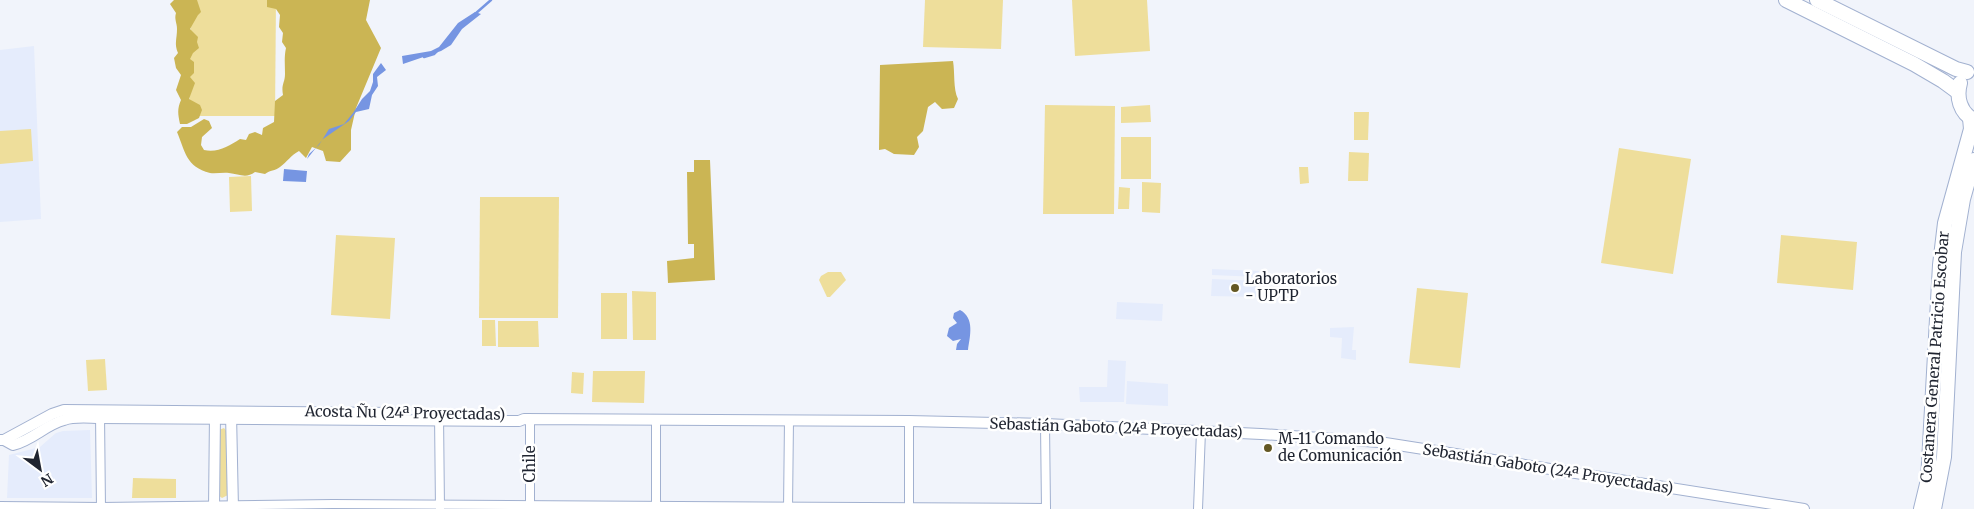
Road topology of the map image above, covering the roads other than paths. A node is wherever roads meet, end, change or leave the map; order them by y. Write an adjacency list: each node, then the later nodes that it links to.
1 (1786, 0): 4 (highway)
2 (1817, 0): 3 (highway)
3 (1970, 70): 4 (highway)
4 (1958, 92): 5 (highway)
5 (1972, 119): 18 (highway, Costanera General Patricio Escobar)
6 (1974, 160): 32 (highway, Costanera General Patricio Escobar)
7 (100, 414): 8 (street, Acosta Ñu (24ª Proyectadas)); 17 (street, Acosta Ñu (24ª Proyectadas)); 25 (street)
8 (215, 415): 9 (street, Acosta Ñu (24ª Proyectadas)); 20 (street)
9 (231, 415): 10 (street, Acosta Ñu (24ª Proyectadas)); 21 (street)
10 (439, 417): 11 (street, Acosta Ñu (24ª Proyectadas)); 22 (street)
11 (527, 419): 12 (street); 23 (street, Chile)
12 (656, 420): 13 (street, Sebastián Gaboto (24ª Proyectadas)); 24 (street)
13 (789, 420): 14 (street, Sebastián Gaboto (24ª Proyectadas)); 26 (street)
14 (909, 421): 15 (street, Sebastián Gaboto (24ª Proyectadas)); 27 (street)
15 (1045, 424): 16 (street, Sebastián Gaboto (24ª Proyectadas)); 28 (street)
16 (1201, 432): 29 (street); 30 (street, Sebastián Gaboto (24ª Proyectadas))
17 (2, 440)
18 (1928, 480): 31 (street); 32 (highway, Costanera General Patricio Escobar)
19 (0, 506): 25 (street)
20 (214, 507): 21 (street); 25 (street)
21 (233, 507): 22 (street)
22 (440, 507): 23 (street)
23 (530, 507): 24 (street)
24 (656, 507): 26 (street)
25 (102, 508)
26 (788, 508): 27 (street)
27 (909, 508): 28 (street)
28 (1046, 508)
29 (1198, 509)
30 (1804, 509)
31 (1916, 509)
32 (1932, 509)

